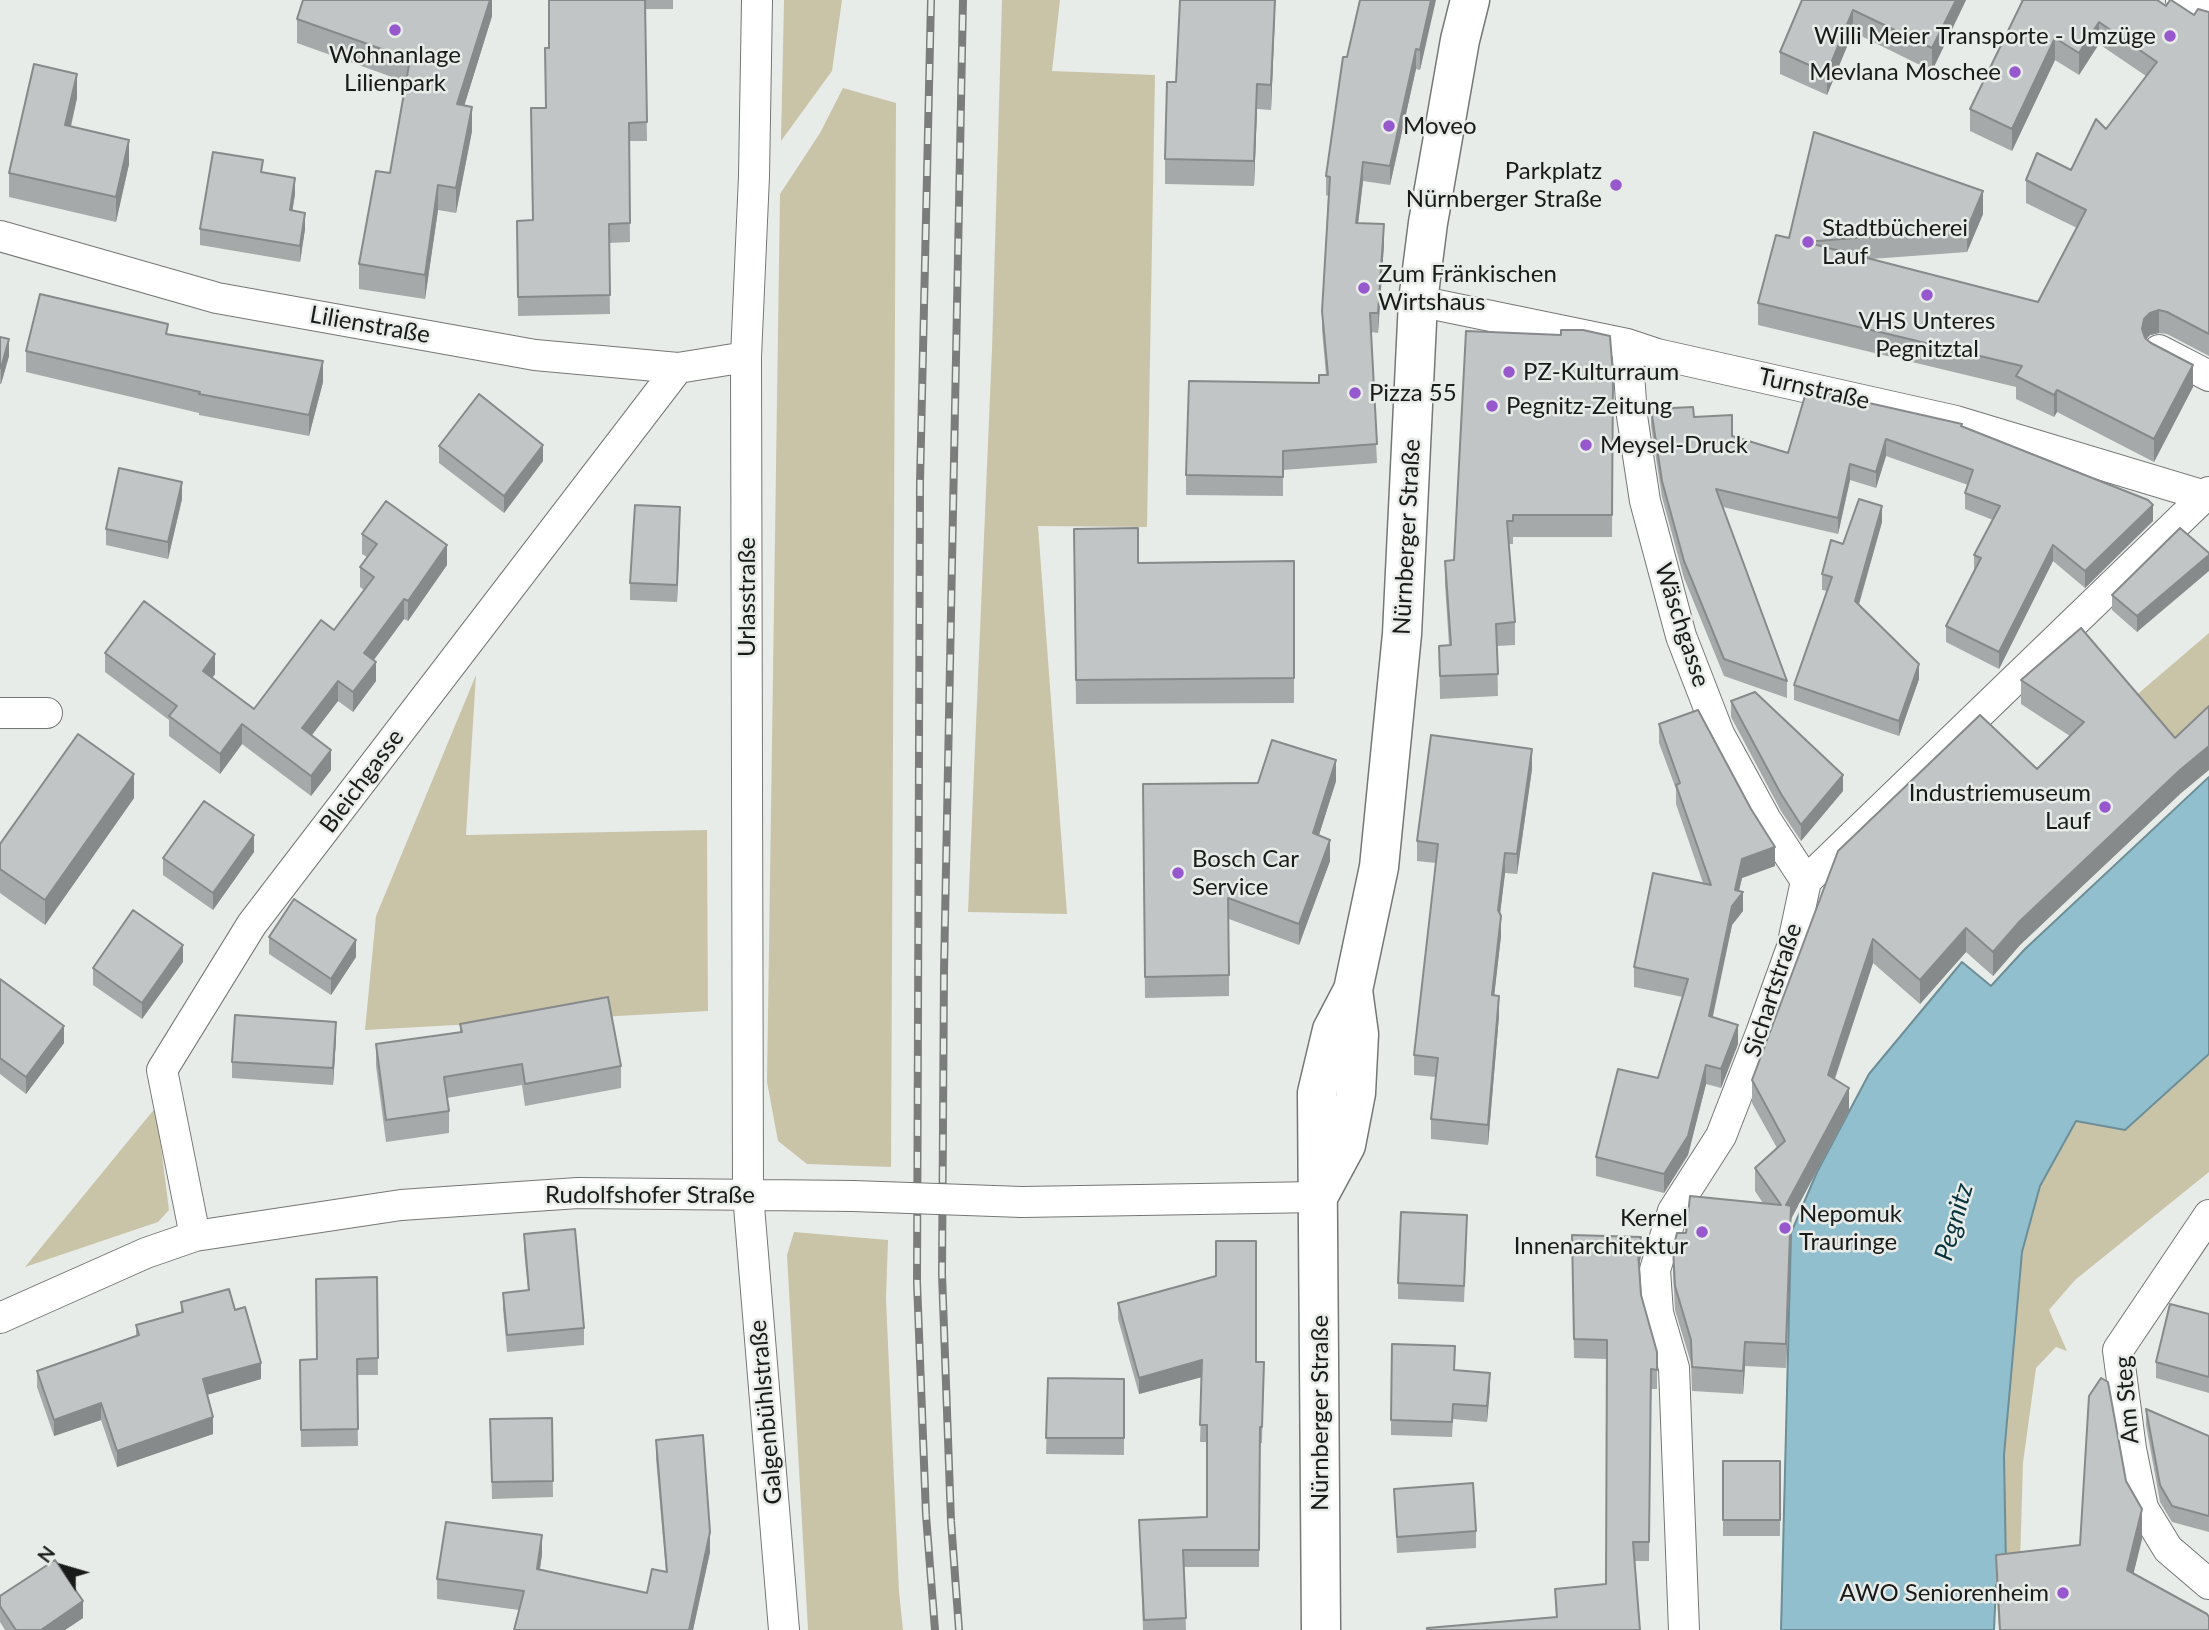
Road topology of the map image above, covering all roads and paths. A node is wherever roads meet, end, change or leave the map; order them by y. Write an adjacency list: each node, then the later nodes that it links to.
1 (757, 0): 9 (street, Urlasstraße)
2 (1470, 0): 6 (street, Nürnberger Straße)
3 (2181, 0): 4 (street)
4 (2209, 17)
5 (0, 236): 10 (street, Lilienstraße)
6 (1418, 301): 7 (street, Turnstraße); 17 (street, Nürnberger Straße)
7 (1627, 344): 12 (street, Turnstraße); 15 (street, Wäschgasse)
8 (2159, 350): 11 (street)
9 (746, 357): 10 (street, Lilienstraße); 16 (street, Urlasstraße)
10 (678, 368): 19 (street, Bleichgasse)
11 (2209, 376)
12 (2207, 494): 15 (street)
13 (0, 713): 14 (street)
14 (47, 713)
15 (1806, 881): 24 (street, Sichartstraße)
16 (748, 1194): 17 (street, Rudolfshofer Straße, bridge); 19 (street, Rudolfshofer Straße); 23 (street, Galgenbühlstraße)
17 (1318, 1197): 22 (street, Nürnberger Straße)
18 (2209, 1215): 21 (street, Am Steg)
19 (195, 1236): 20 (street, Rudolfshofer Straße)
20 (0, 1318)
21 (2209, 1584)
22 (1325, 1626)
23 (784, 1630)
24 (1684, 1630)

